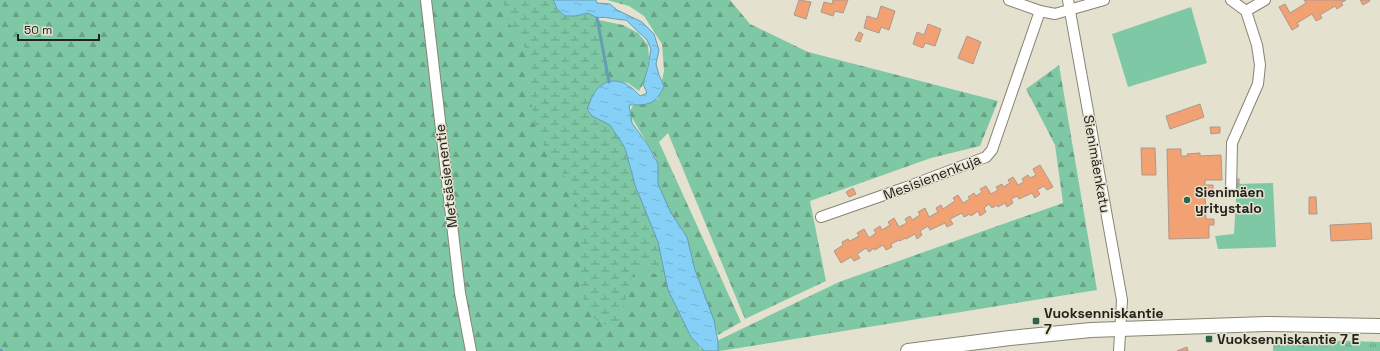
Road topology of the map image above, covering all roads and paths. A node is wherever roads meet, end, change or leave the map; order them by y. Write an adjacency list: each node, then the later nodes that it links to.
1 (426, 0): 13 (street, Metsäsienentie)
2 (1009, 0): 7 (street)
3 (1104, 0): 6 (street)
4 (1231, 0): 8 (street)
5 (1265, 0): 8 (street)
6 (1068, 5): 7 (street); 12 (street, Sienimäenkatu)
7 (1040, 11): 10 (street, Mesisienenkuja)
8 (1246, 11): 9 (street)
9 (1231, 192)
10 (821, 217)
11 (1380, 326): 12 (street)
12 (1120, 329): 14 (street); 15 (street, Sienimäenkatu)
13 (471, 351)
14 (908, 351)
15 (1119, 351)

